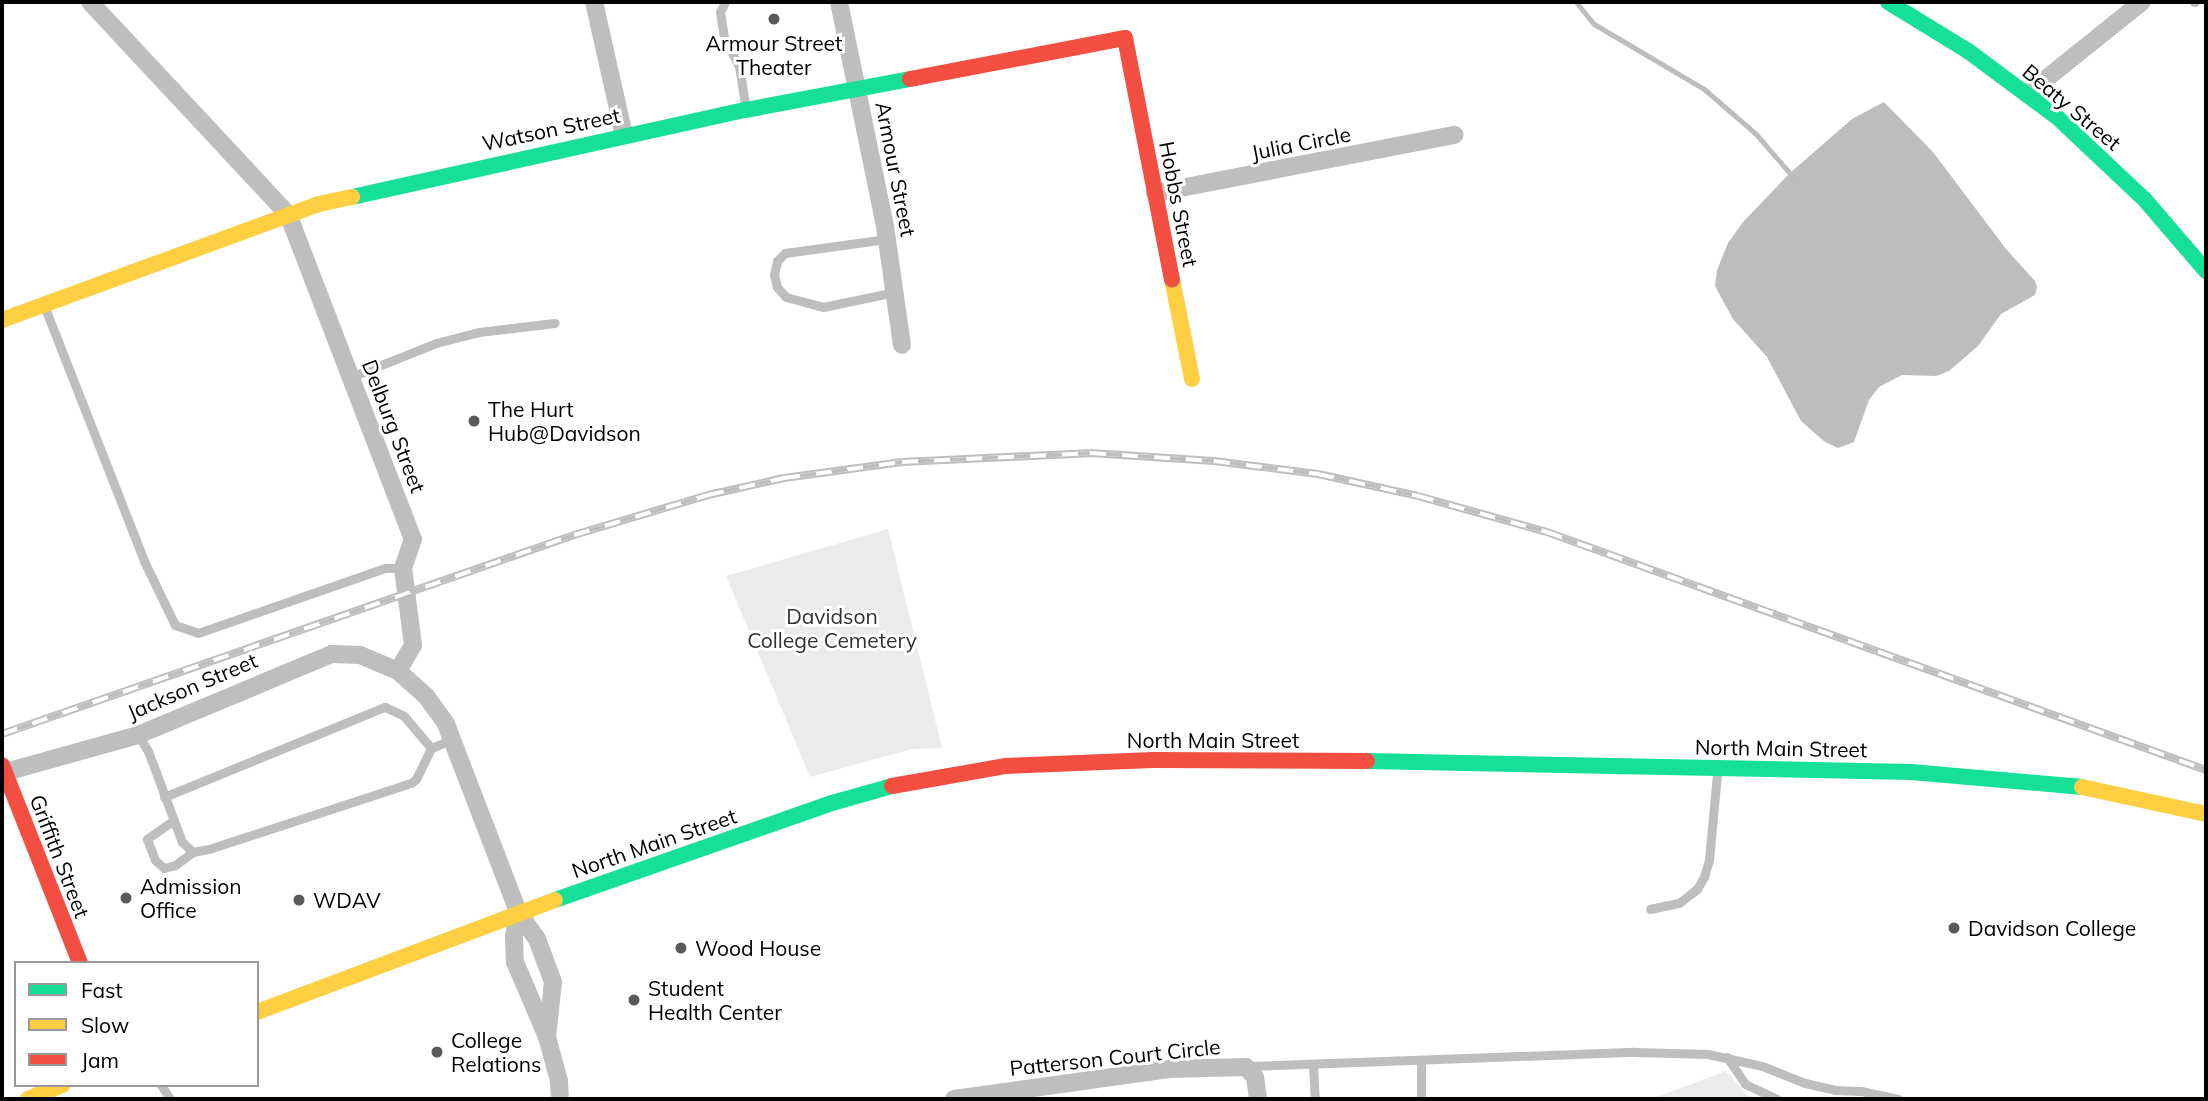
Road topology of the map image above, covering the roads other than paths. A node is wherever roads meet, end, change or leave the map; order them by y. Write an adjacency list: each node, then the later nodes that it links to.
1 (594, 2): 11 (street)
2 (725, 2): 10 (lane)
3 (839, 2): 8 (street, Armour Street)
4 (1888, 2): 9 (main road, Beaty Street)
5 (2142, 2): 9 (street)
6 (101, 5): 14 (street, Delburg Street)
7 (1125, 38): 8 (main road, Watson Street); 13 (main road, Hobbs Street)
8 (857, 88): 10 (main road, Watson Street); 15 (street, Armour Street)
9 (2027, 93): 16 (main road, Beaty Street)
10 (746, 110): 11 (main road, Watson Street)
11 (624, 135): 14 (main road, Watson Street)
12 (1454, 135): 13 (street, Julia Circle)
13 (1155, 193): 23 (main road, Hobbs Street)
14 (288, 214): 18 (main road, Watson Street); 22 (street, Delburg Street)
15 (887, 239): 17 (street, Armour Street); 17 (lane)
16 (2206, 271)
17 (895, 292): 21 (street, Armour Street)
18 (43, 305): 19 (main road, Watson Street); 24 (lane)
19 (2, 320)
20 (555, 323): 22 (lane)
21 (902, 345)
22 (351, 377): 24 (street, Delburg Street)
23 (1192, 379)
24 (403, 568): 25 (street, Delburg Street)
25 (398, 671): 26 (street, Jackson Street); 27 (street)
26 (138, 735): 30 (street, Jackson Street); 31 (lane)
27 (453, 739): 28 (lane); 36 (street)
28 (431, 748): 31 (lane); 34 (lane)
29 (1717, 767): 32 (main road, North Main Street); 35 (lane); 36 (main road, North Main Street)
30 (3, 770): 37 (main road, Griffith Street)
31 (164, 797): 33 (lane)
32 (2206, 814)
33 (174, 820): 34 (lane); 34 (lane)
34 (193, 852)
35 (1650, 909)
36 (518, 912): 38 (main road, North Main Street); 39 (street); 39 (street)
37 (79, 961)
38 (259, 1011)
39 (547, 1037): 48 (street)
40 (1727, 1057): 41 (lane); 45 (lane); 53 (lane)
41 (1421, 1060): 42 (lane); 52 (lane)
42 (1313, 1065): 43 (lane); 51 (lane)
43 (1246, 1066): 49 (street, Patterson Court Circle); 50 (street, Patterson Court Circle)
44 (57, 1087): 47 (main road)
45 (1863, 1091): 46 (lane); 54 (lane)
46 (1882, 1097): 55 (lane)
47 (28, 1099)
48 (559, 1099)
49 (954, 1099)
50 (1258, 1099)
51 (1315, 1099)
52 (1421, 1099)
53 (1777, 1099)
54 (1851, 1099)
55 (1898, 1099)

